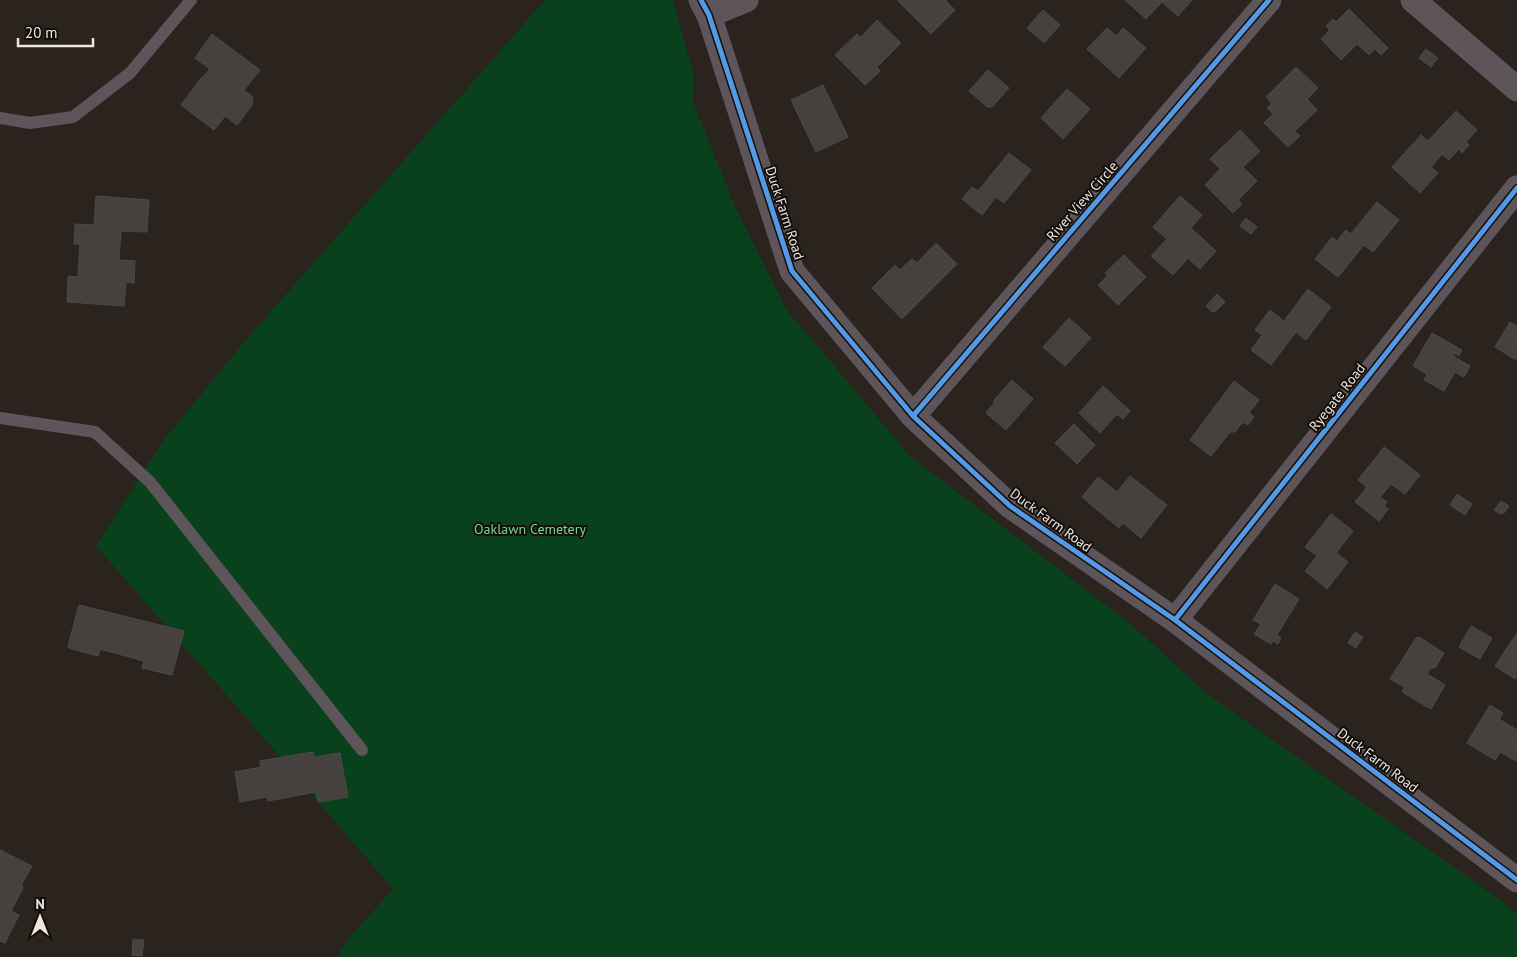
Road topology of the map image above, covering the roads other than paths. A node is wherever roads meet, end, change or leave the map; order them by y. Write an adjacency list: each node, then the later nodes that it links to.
1 (191, 0): 7 (lane)
2 (746, 0): 5 (street)
3 (1269, 0): 9 (street, River View Circle)
4 (1413, 0): 6 (street)
5 (705, 7): 9 (street, Duck Farm Road)
6 (1517, 89)
7 (0, 118)
8 (1517, 188): 11 (street, Ryegate Road)
9 (913, 416): 11 (street, Duck Farm Road)
10 (0, 418): 12 (lane)
11 (1174, 620): 13 (street, Duck Farm Road)
12 (362, 750)
13 (1517, 880)

